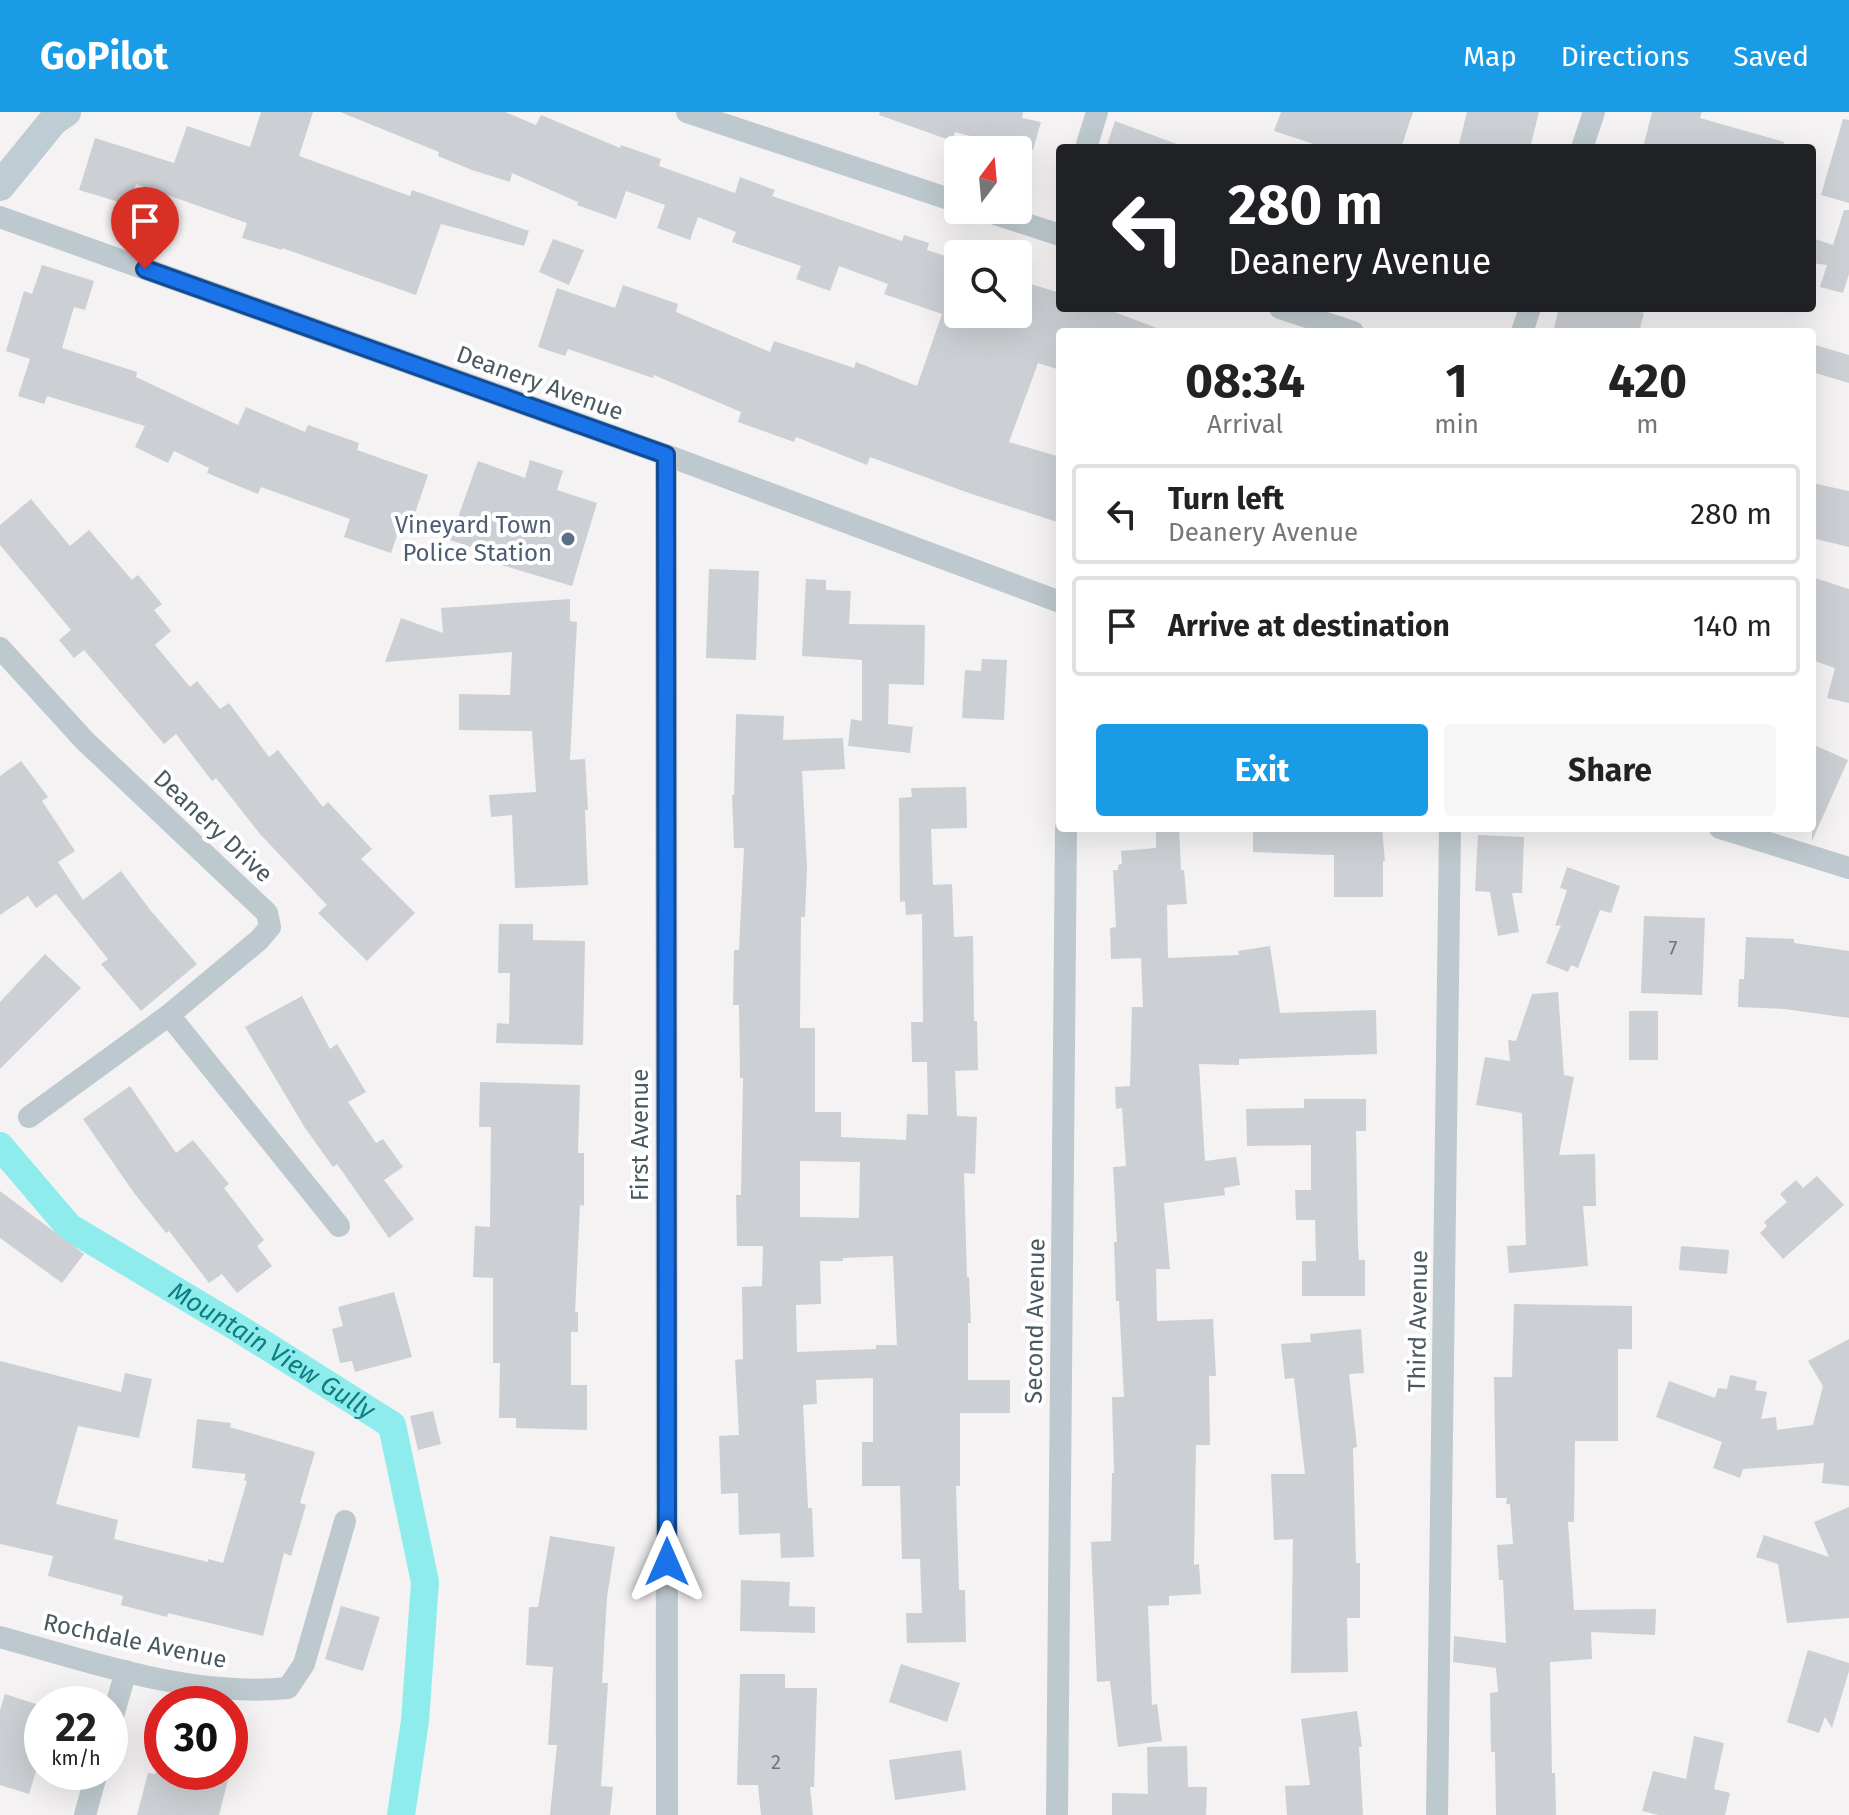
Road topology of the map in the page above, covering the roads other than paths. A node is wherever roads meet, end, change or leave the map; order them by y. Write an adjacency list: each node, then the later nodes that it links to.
1 (66, 112): 7 (street)
2 (1097, 112): 5 (street)
3 (1594, 112): 6 (street)
4 (698, 114): 8 (street)
5 (1087, 144)
6 (1583, 144)
7 (0, 186)
8 (944, 197)
9 (0, 217): 14 (street, Deanery Avenue)
10 (1031, 224): 11 (street)
11 (1056, 231)
12 (1292, 312): 13 (street)
13 (1341, 328)
14 (666, 455): 15 (street, Deanery Avenue); 30 (street, First Avenue)
15 (1056, 601)
16 (0, 648): 21 (street, Deanery Drive)
17 (1066, 832): 31 (street, Second Avenue)
18 (1450, 832): 32 (street, Third Avenue)
19 (1733, 832): 20 (street)
20 (1849, 868)
21 (169, 1015): 22 (street); 23 (street)
22 (29, 1117)
23 (339, 1226)
24 (345, 1521): 26 (street, Rochdale Avenue)
25 (0, 1637): 26 (street, Rochdale Avenue)
26 (126, 1671): 27 (street)
27 (122, 1686)
28 (92, 1790): 29 (street)
29 (85, 1815)
30 (667, 1815)
31 (1057, 1815)
32 (1437, 1815)

